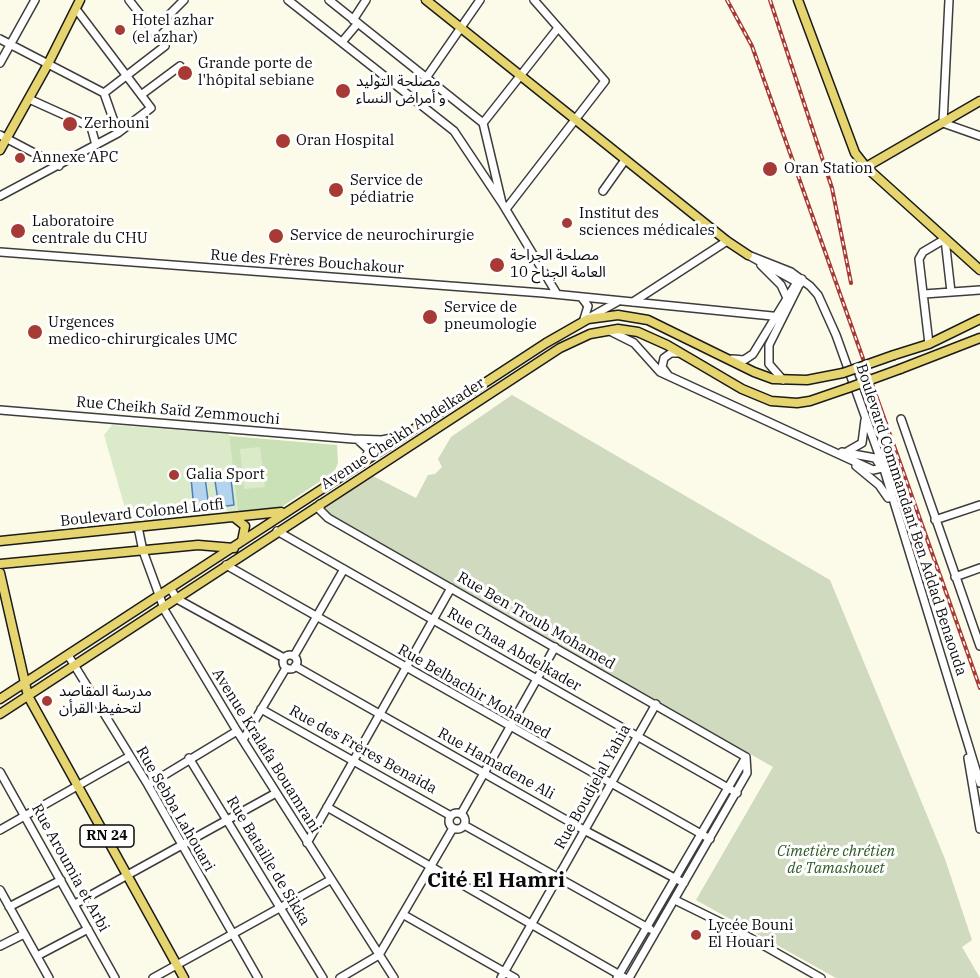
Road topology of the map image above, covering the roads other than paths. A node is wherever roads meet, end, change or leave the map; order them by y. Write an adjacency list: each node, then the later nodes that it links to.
1 (34, 0): 20 (street)
2 (80, 0): 13 (main road)
3 (129, 0): 17 (street)
4 (288, 0): 19 (street)
5 (328, 0): 14 (street)
6 (366, 0): 14 (street)
7 (427, 0): 15 (main road, Boulevard Commandant Ben Addad Benaouda)
8 (480, 0): 15 (street)
9 (534, 0): 16 (street)
10 (798, 0): 41 (main road)
11 (949, 0): 33 (street)
12 (181, 1): 17 (street)
13 (76, 9): 22 (main road); 25 (street)
14 (356, 22): 19 (street); 26 (street)
15 (461, 28): 24 (main road, Boulevard Commandant Ben Addad Benaouda); 26 (street)
16 (558, 28): 24 (street); 31 (street)
17 (153, 31): 25 (street)
18 (0, 39): 20 (street)
19 (342, 42): 44 (street)
20 (10, 45): 21 (street); 22 (street)
21 (0, 63)
22 (48, 64): 27 (street); 29 (main road)
23 (180, 66): 28 (street)
24 (520, 76): 31 (main road, Boulevard Commandant Ben Addad Benaouda); 32 (street)
25 (128, 77): 27 (street); 28 (street)
26 (426, 78): 32 (street)
27 (104, 93): 34 (street)
28 (141, 95): 34 (street)
29 (29, 99): 36 (main road); 37 (street)
30 (980, 101): 33 (main road)
31 (576, 119): 39 (main road, Boulevard Commandant Ben Addad Benaouda); 44 (street)
32 (483, 123): 44 (street)
33 (942, 123): 35 (street); 41 (main road)
34 (118, 133): 37 (street)
35 (980, 136)
36 (3, 137): 38 (main road); 40 (street)
37 (96, 145): 40 (street)
38 (0, 150)
39 (626, 160): 42 (street); 46 (main road, Boulevard Commandant Ben Addad Benaouda)
40 (59, 166): 43 (street)
41 (866, 167): 45 (main road)
42 (603, 191)
43 (0, 196)
44 (504, 206): 51 (street)
45 (945, 239): 50 (main road); 54 (street); 57 (street)
46 (727, 241): 48 (main road, Boulevard Commandant Ben Addad Benaouda); 61 (street)
47 (0, 252): 55 (street, Rue des Frères Bouchakour)
48 (748, 255): 49 (street, Boulevard Commandant Ben Addad Benaouda); 52 (street, Boulevard Commandant Ben Addad Benaouda)
49 (761, 264): 52 (street, Boulevard Commandant Ben Addad Benaouda); 59 (street)
50 (980, 270)
51 (546, 277): 55 (street); 56 (street)
52 (800, 282): 59 (street); 64 (street); 75 (street, Boulevard Commandant Ben Addad Benaouda)
53 (980, 290): 54 (street)
54 (951, 292): 57 (street)
55 (543, 293): 56 (street, Rue des Frères Bouchakour)
56 (557, 294): 58 (street, Rue des Frères Bouchakour)
57 (924, 294): 69 (street)
58 (582, 298): 60 (street); 66 (street)
59 (787, 298): 62 (street)
60 (619, 301): 61 (street); 66 (street)
61 (633, 302): 63 (street)
62 (781, 308): 63 (street); 64 (street)
63 (763, 314): 64 (street)
64 (780, 317): 71 (street); 73 (street)
65 (980, 319): 69 (main road, Avenue Cheikh Abdelkader)
66 (581, 322): 71 (main road, Avenue Cheikh Abdelkader); 79 (main road, Avenue Cheikh Abdelkader)
67 (607, 330): 70 (main road, Avenue Cheikh Abdelkader); 72 (street); 82 (main road, Avenue Cheikh Abdelkader)
68 (980, 338): 70 (main road, Avenue Cheikh Abdelkader, bridge)
69 (929, 344): 73 (main road, Avenue Cheikh Abdelkader, bridge)
70 (682, 353): 72 (street)
71 (721, 357): 73 (main road, Avenue Cheikh Abdelkader)
72 (670, 377): 83 (street)
73 (783, 380)
74 (0, 410): 76 (street, Rue Cheikh Saïd Zemmouchi)
75 (865, 412): 84 (street); 86 (street, Boulevard Commandant Ben Addad Benaouda)
76 (19, 413): 77 (street); 80 (street, Rue Cheikh Saïd Zemmouchi)
77 (0, 416)
78 (901, 419): 92 (street)
79 (405, 434): 80 (street, Rue Cheikh Saïd Zemmouchi); 81 (main road, Avenue Cheikh Abdelkader)
80 (353, 439): 85 (street)
81 (396, 440): 82 (main road); 85 (main road, Avenue Cheikh Abdelkader)
82 (404, 449): 87 (main road, Avenue Cheikh Abdelkader)
83 (830, 451): 84 (street); 86 (street); 89 (street)
84 (842, 452): 86 (street)
85 (364, 461): 90 (main road, Avenue Cheikh Abdelkader)
86 (883, 466): 89 (street, Boulevard Commandant Ben Addad Benaouda)
87 (320, 504): 94 (main road, Avenue Cheikh Abdelkader); 107 (street, Rue Ben Troub Mohamed)
88 (980, 505): 92 (street)
89 (893, 506): 134 (street, Boulevard Commandant Ben Addad Benaouda)
90 (287, 510): 91 (main road, Boulevard Colonel Lotfi); 96 (main road, Avenue Cheikh Abdelkader)
91 (232, 517): 93 (main road, Boulevard Colonel Lotfi); 96 (main road)
92 (935, 520): 105 (street)
93 (138, 527): 95 (main road, Boulevard Colonel Lotfi); 99 (street, Avenue Kralafa Bouamrani)
94 (277, 531): 98 (main road, Avenue Cheikh Abdelkader); 103 (street, Rue Chaa Abdelkader)
95 (0, 541)
96 (241, 541): 97 (main road, Avenue Cheikh Abdelkader)
97 (232, 547): 98 (main road); 99 (main road); 106 (main road, Avenue Cheikh Abdelkader)
98 (252, 548): 101 (main road, Avenue Cheikh Abdelkader)
99 (143, 551): 100 (main road); 108 (street, Avenue Kralafa Bouamrani)
100 (0, 564)
101 (226, 566): 109 (main road, Avenue Cheikh Abdelkader); 112 (street, Rue Belbachir Mohamed)
102 (980, 568): 105 (street)
103 (344, 569): 112 (street); 114 (street, Rue Chaa Abdelkader)
104 (0, 573): 125 (main road, RN 24)
105 (955, 577): 113 (street)
106 (170, 588): 108 (main road, Avenue Cheikh Abdelkader); 109 (street)
107 (451, 588): 114 (street); 116 (street, Rue Ben Troub Mohamed)
108 (159, 595): 110 (street, Avenue Kralafa Bouamrani); 117 (main road, Avenue Cheikh Abdelkader)
109 (177, 599): 110 (main road, Avenue Cheikh Abdelkader); 119 (street)
110 (164, 607): 120 (main road, Avenue Cheikh Abdelkader); 133 (street, Avenue Kralafa Bouamrani)
111 (980, 615): 113 (street)
112 (317, 617): 118 (street); 123 (street, Rue Belbachir Mohamed)
113 (970, 618): 115 (street)
114 (433, 620): 123 (street); 124 (street, Rue Chaa Abdelkader)
115 (980, 646)
116 (555, 647): 124 (street); 128 (street, Rue Ben Troub Mohamed)
117 (68, 655): 120 (street, Rue Sebba Lahouari); 125 (main road, Avenue Cheikh Abdelkader)
118 (294, 656): 119 (street); 121 (street)
119 (284, 658): 122 (street)
120 (75, 666): 126 (main road, Avenue Cheikh Abdelkader); 137 (street, Rue Sebba Lahouari)
121 (296, 666): 122 (street); 131 (street, Rue Hamadene Ali)
122 (286, 668): 129 (street)
123 (406, 669): 131 (street); 132 (street, Rue Belbachir Mohamed)
124 (537, 680): 132 (street); 135 (street, Rue Chaa Abdelkader)
125 (24, 683): 126 (main road, RN 24); 127 (main road, Avenue Cheikh Abdelkader)
126 (28, 696): 130 (main road, Avenue Cheikh Abdelkader); 146 (main road, RN 24)
127 (0, 699)
128 (656, 704): 135 (street, Rue Boudjelal Yahia); 138 (street, Rue Ben Troub Mohamed)
129 (261, 709): 136 (street); 140 (street, Rue des Frères Benaida)
130 (0, 714)
131 (380, 715): 140 (street); 142 (street, Rue Hamadene Ali)
132 (509, 727): 142 (street); 144 (street, Rue Belbachir Mohamed)
133 (237, 731): 136 (street, Avenue Kralafa Bouamrani); 139 (street)
134 (964, 735): 143 (street, Boulevard Commandant Ben Addad Benaouda); 157 (street)
135 (638, 736): 144 (street, Rue Boudjelal Yahia); 147 (street, Rue Chaa Abdelkader)
136 (243, 740): 148 (street, Avenue Kralafa Bouamrani)
137 (130, 756): 145 (street, Rue Sebba Lahouari); 146 (street)
138 (746, 757): 147 (street); 149 (street)
139 (189, 759): 145 (street); 154 (street, Rue Bataille de Sikka)
140 (353, 761): 150 (street); 153 (street, Rue des Frères Benaida)
141 (0, 772): 152 (street, Rue Aroumia et Arbi)
142 (484, 773): 151 (street); 159 (street, Rue Hamadene Ali)
143 (980, 783)
144 (611, 784): 159 (street, Rue Boudjelal Yahia); 160 (street, Rue Belbachir Mohamed)
145 (147, 785): 163 (street, Rue Sebba Lahouari)
146 (78, 786): 152 (street); 165 (main road, RN 24)
147 (728, 788): 149 (street, Rue Chaa Abdelkader); 160 (street)
148 (276, 793): 154 (street); 162 (street, Avenue Kralafa Bouamrani)
149 (737, 793): 161 (street)
150 (327, 807): 162 (street); 164 (street)
151 (461, 814): 153 (street); 155 (street)
152 (25, 816): 158 (street); 168 (street, Rue Aroumia et Arbi)
153 (451, 816): 156 (street)
154 (227, 819): 163 (street); 175 (street, Rue Bataille de Sikka)
155 (464, 825): 156 (street); 166 (street)
156 (453, 828): 164 (street)
157 (980, 829)
158 (0, 830)
159 (584, 830): 166 (street, Rue Boudjelal Yahia); 167 (street, Rue Hamadene Ali)
160 (702, 834): 161 (street, Rue Belbachir Mohamed); 167 (street)
161 (710, 839): 170 (street)
162 (307, 843): 169 (street, Avenue Kralafa Bouamrani)
163 (180, 845): 165 (street); 182 (street, Rue Sebba Lahouari)
164 (432, 867): 176 (street); 177 (street)
165 (128, 874): 173 (street); 186 (main road, RN 24)
166 (557, 878): 177 (street, Rue Boudjelal Yahia); 178 (street)
167 (675, 879): 170 (street, Rue Hamadene Ali); 178 (street)
168 (61, 880): 173 (street, Rue Aroumia et Arbi); 174 (street)
169 (330, 880): 175 (street); 184 (street, Avenue Kralafa Bouamrani)
170 (684, 884): 172 (street)
171 (0, 890): 174 (street)
172 (675, 900): 180 (street); 198 (street)
173 (75, 904): 179 (street, Rue Aroumia et Arbi)
174 (9, 907): 181 (street)
175 (281, 908): 182 (street); 194 (street, Rue Bataille de Sikka)
176 (404, 915): 184 (street); 187 (street)
177 (531, 925): 187 (street, Rue Boudjelal Yahia); 188 (street)
178 (647, 927): 180 (street); 188 (street)
179 (88, 929): 185 (street); 190 (street, Rue Aroumia et Arbi)
180 (656, 932): 188 (street)
181 (24, 934): 183 (street); 185 (street)
182 (232, 935): 186 (street); 193 (street, Rue Sebba Lahouari)
183 (0, 946)
184 (379, 955): 195 (street); 196 (street, Avenue Kralafa Bouamrani)
185 (37, 956): 189 (street)
186 (177, 964): 191 (street); 192 (main road, RN 24)
187 (503, 975): 197 (street)
188 (623, 977)
189 (49, 978)
190 (115, 978)
191 (153, 978)
192 (184, 978)
193 (258, 978)
194 (323, 978)
195 (340, 978)
196 (394, 978)
197 (515, 978)
198 (821, 978)

